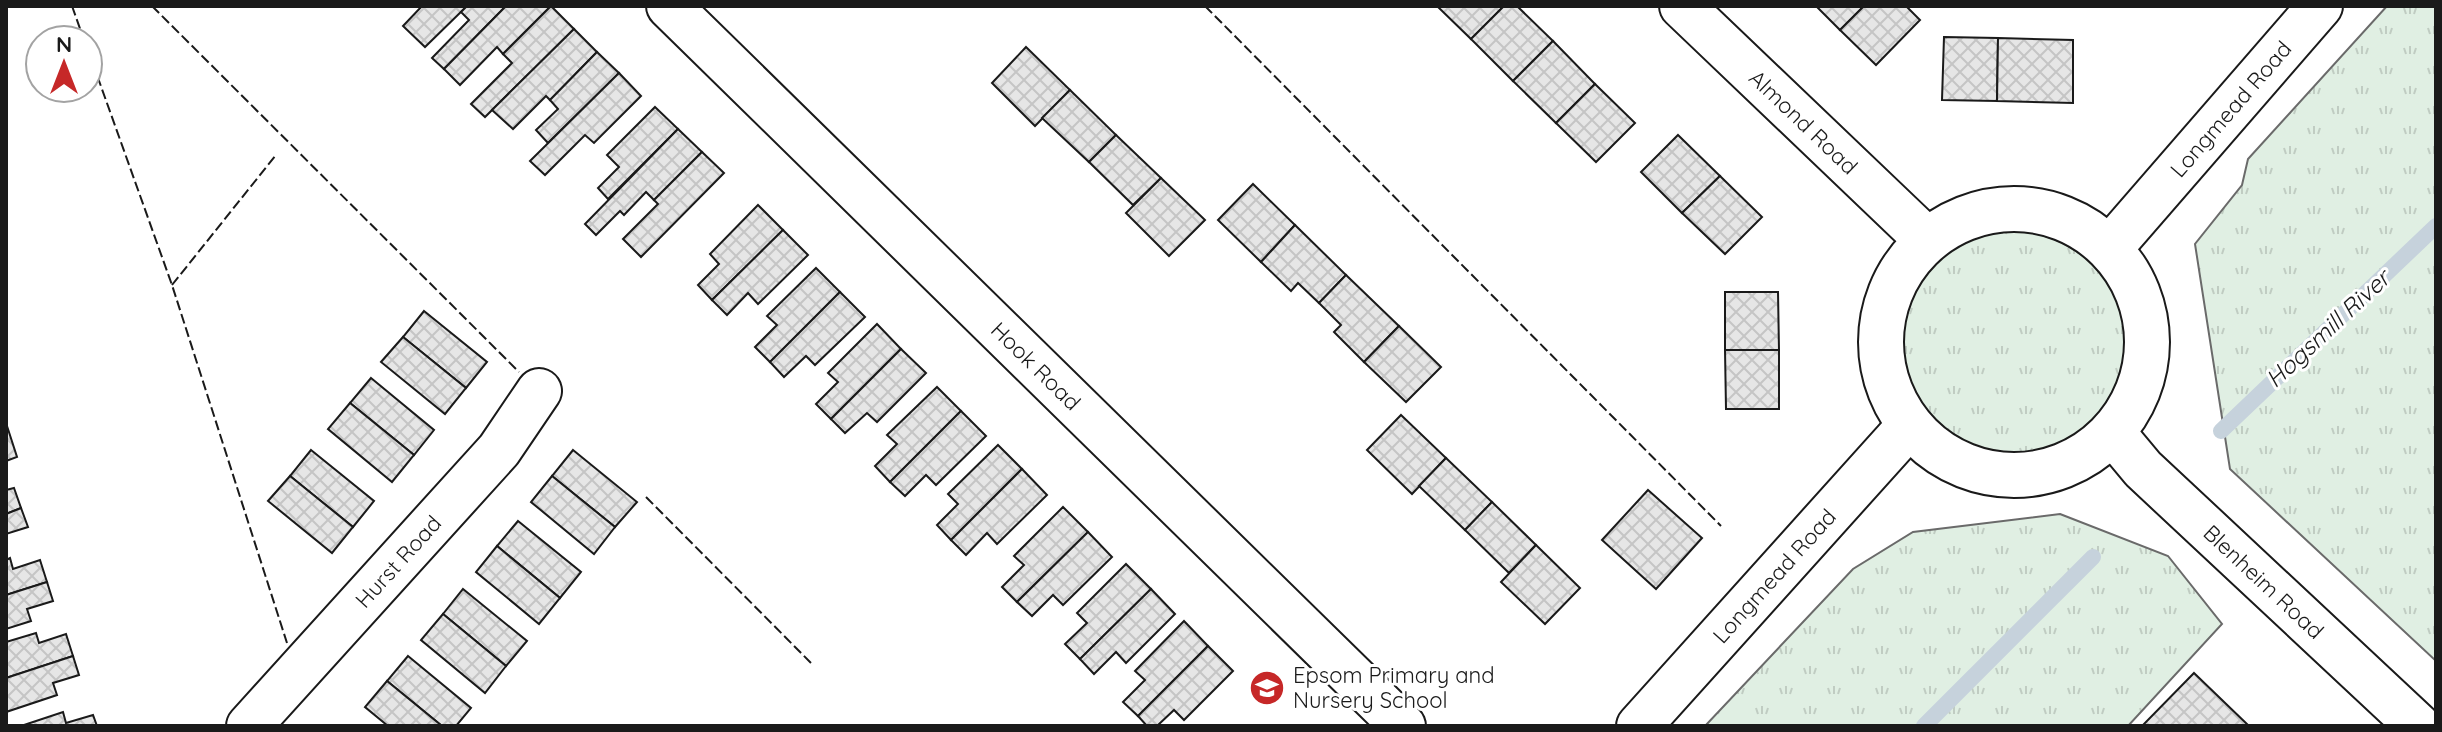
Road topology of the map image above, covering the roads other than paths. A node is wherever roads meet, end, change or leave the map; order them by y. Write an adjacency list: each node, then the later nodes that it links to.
1 (669, 6): 10 (street, Hook Road)
2 (1682, 6): 4 (street, Almond Road)
3 (2320, 6): 5 (street, Longmead Road)
4 (1926, 239): 5 (street); 7 (street)
5 (2110, 248): 8 (street)
6 (539, 391): 9 (street, Hurst Road)
7 (1909, 426): 8 (street); 11 (street, Longmead Road)
8 (2113, 433): 12 (street, Blenheim Road)
9 (249, 726)
10 (1403, 726)
11 (1639, 726)
12 (2418, 726)

